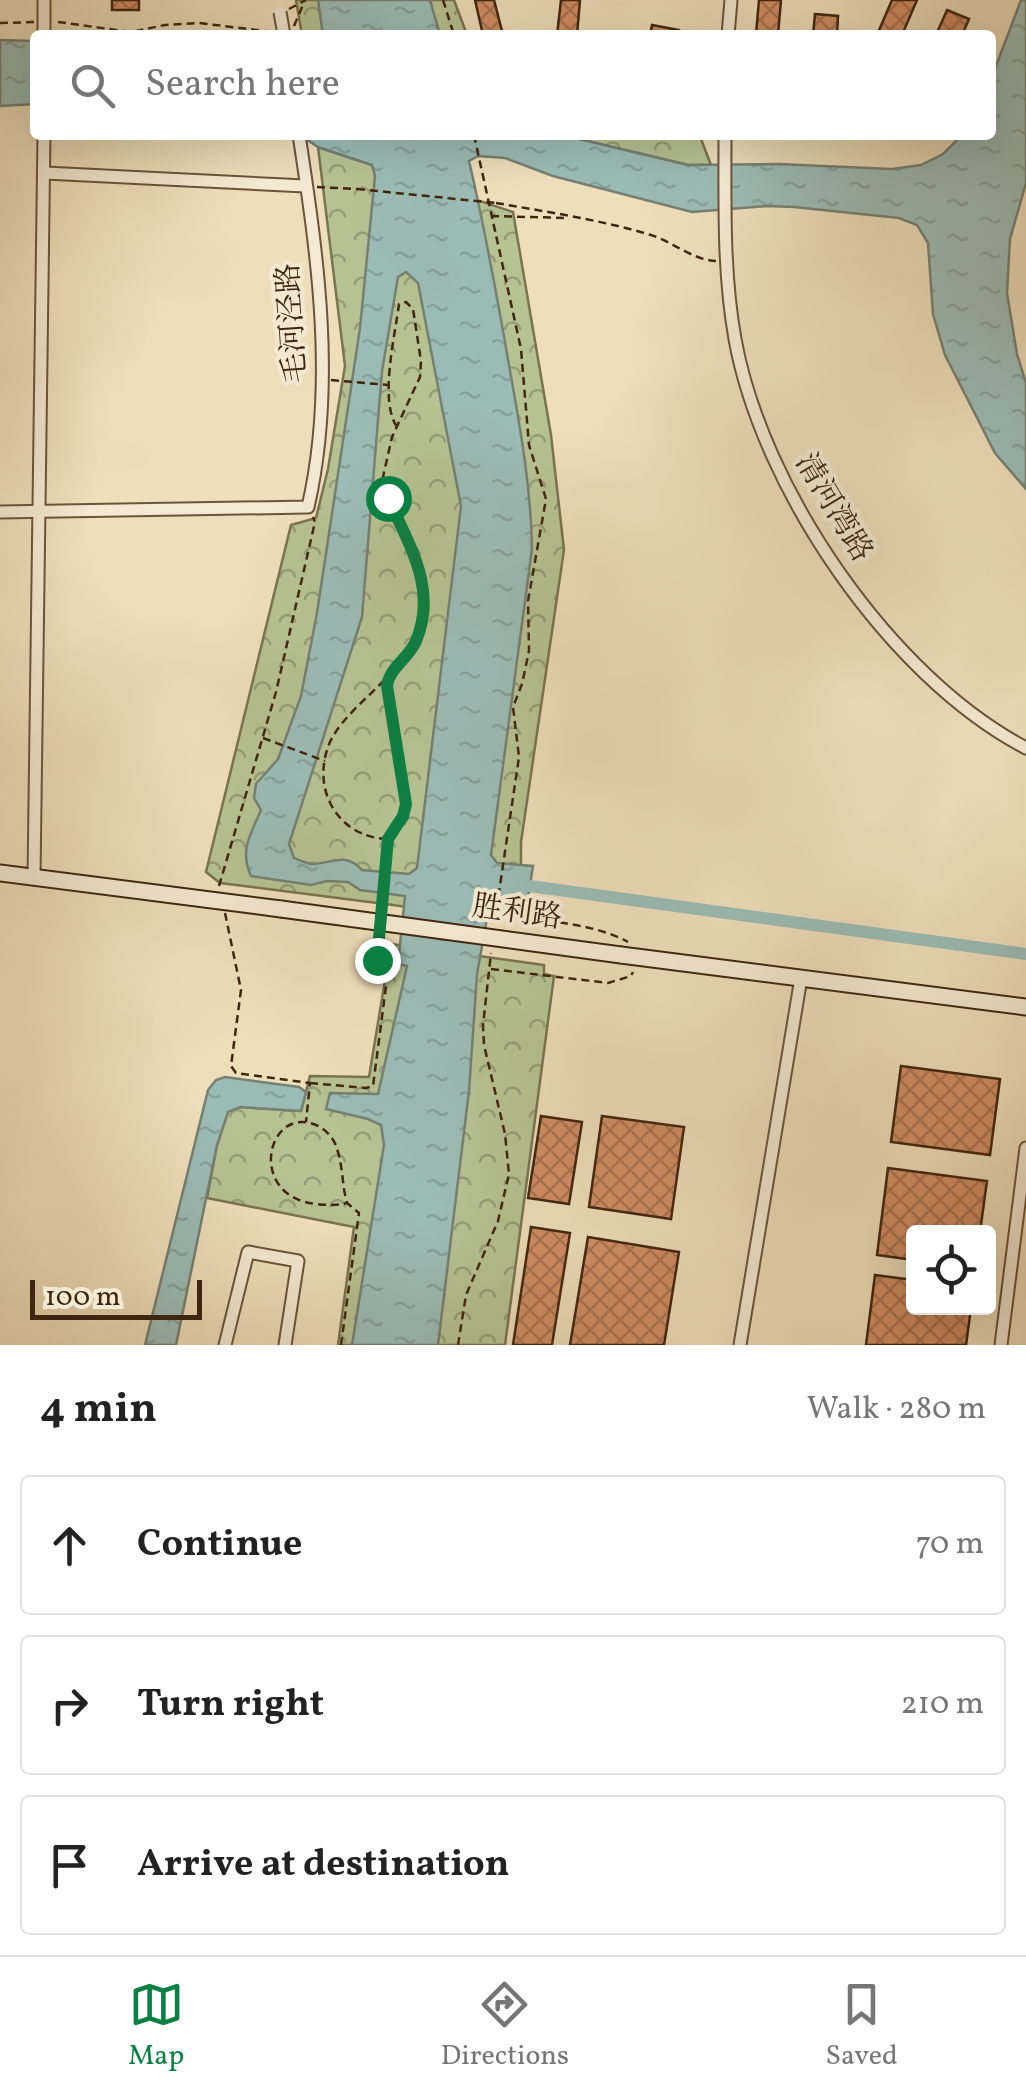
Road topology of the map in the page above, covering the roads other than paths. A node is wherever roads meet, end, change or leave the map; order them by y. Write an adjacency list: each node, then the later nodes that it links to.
1 (44, 0): 3 (street, bridge)
2 (731, 0): 4 (street)
3 (44, 30)
4 (728, 30)
5 (44, 140): 8 (street)
6 (725, 140): 12 (street, 清河湾路)
7 (300, 141): 9 (street, 毛河泾路)
8 (45, 173): 9 (street); 11 (street)
9 (306, 186): 11 (street, 毛河泾路)
10 (0, 512): 11 (street)
11 (39, 512): 14 (street)
12 (1026, 748)
13 (0, 873): 14 (main road, 胜利路)
14 (34, 877): 15 (main road, 胜利路, bridge)
15 (801, 978): 16 (main road, 胜利路); 20 (street)
16 (1026, 1006)
17 (1026, 1148): 21 (street)
18 (224, 1345): 19 (street)
19 (285, 1345)
20 (740, 1345)
21 (1001, 1345)

